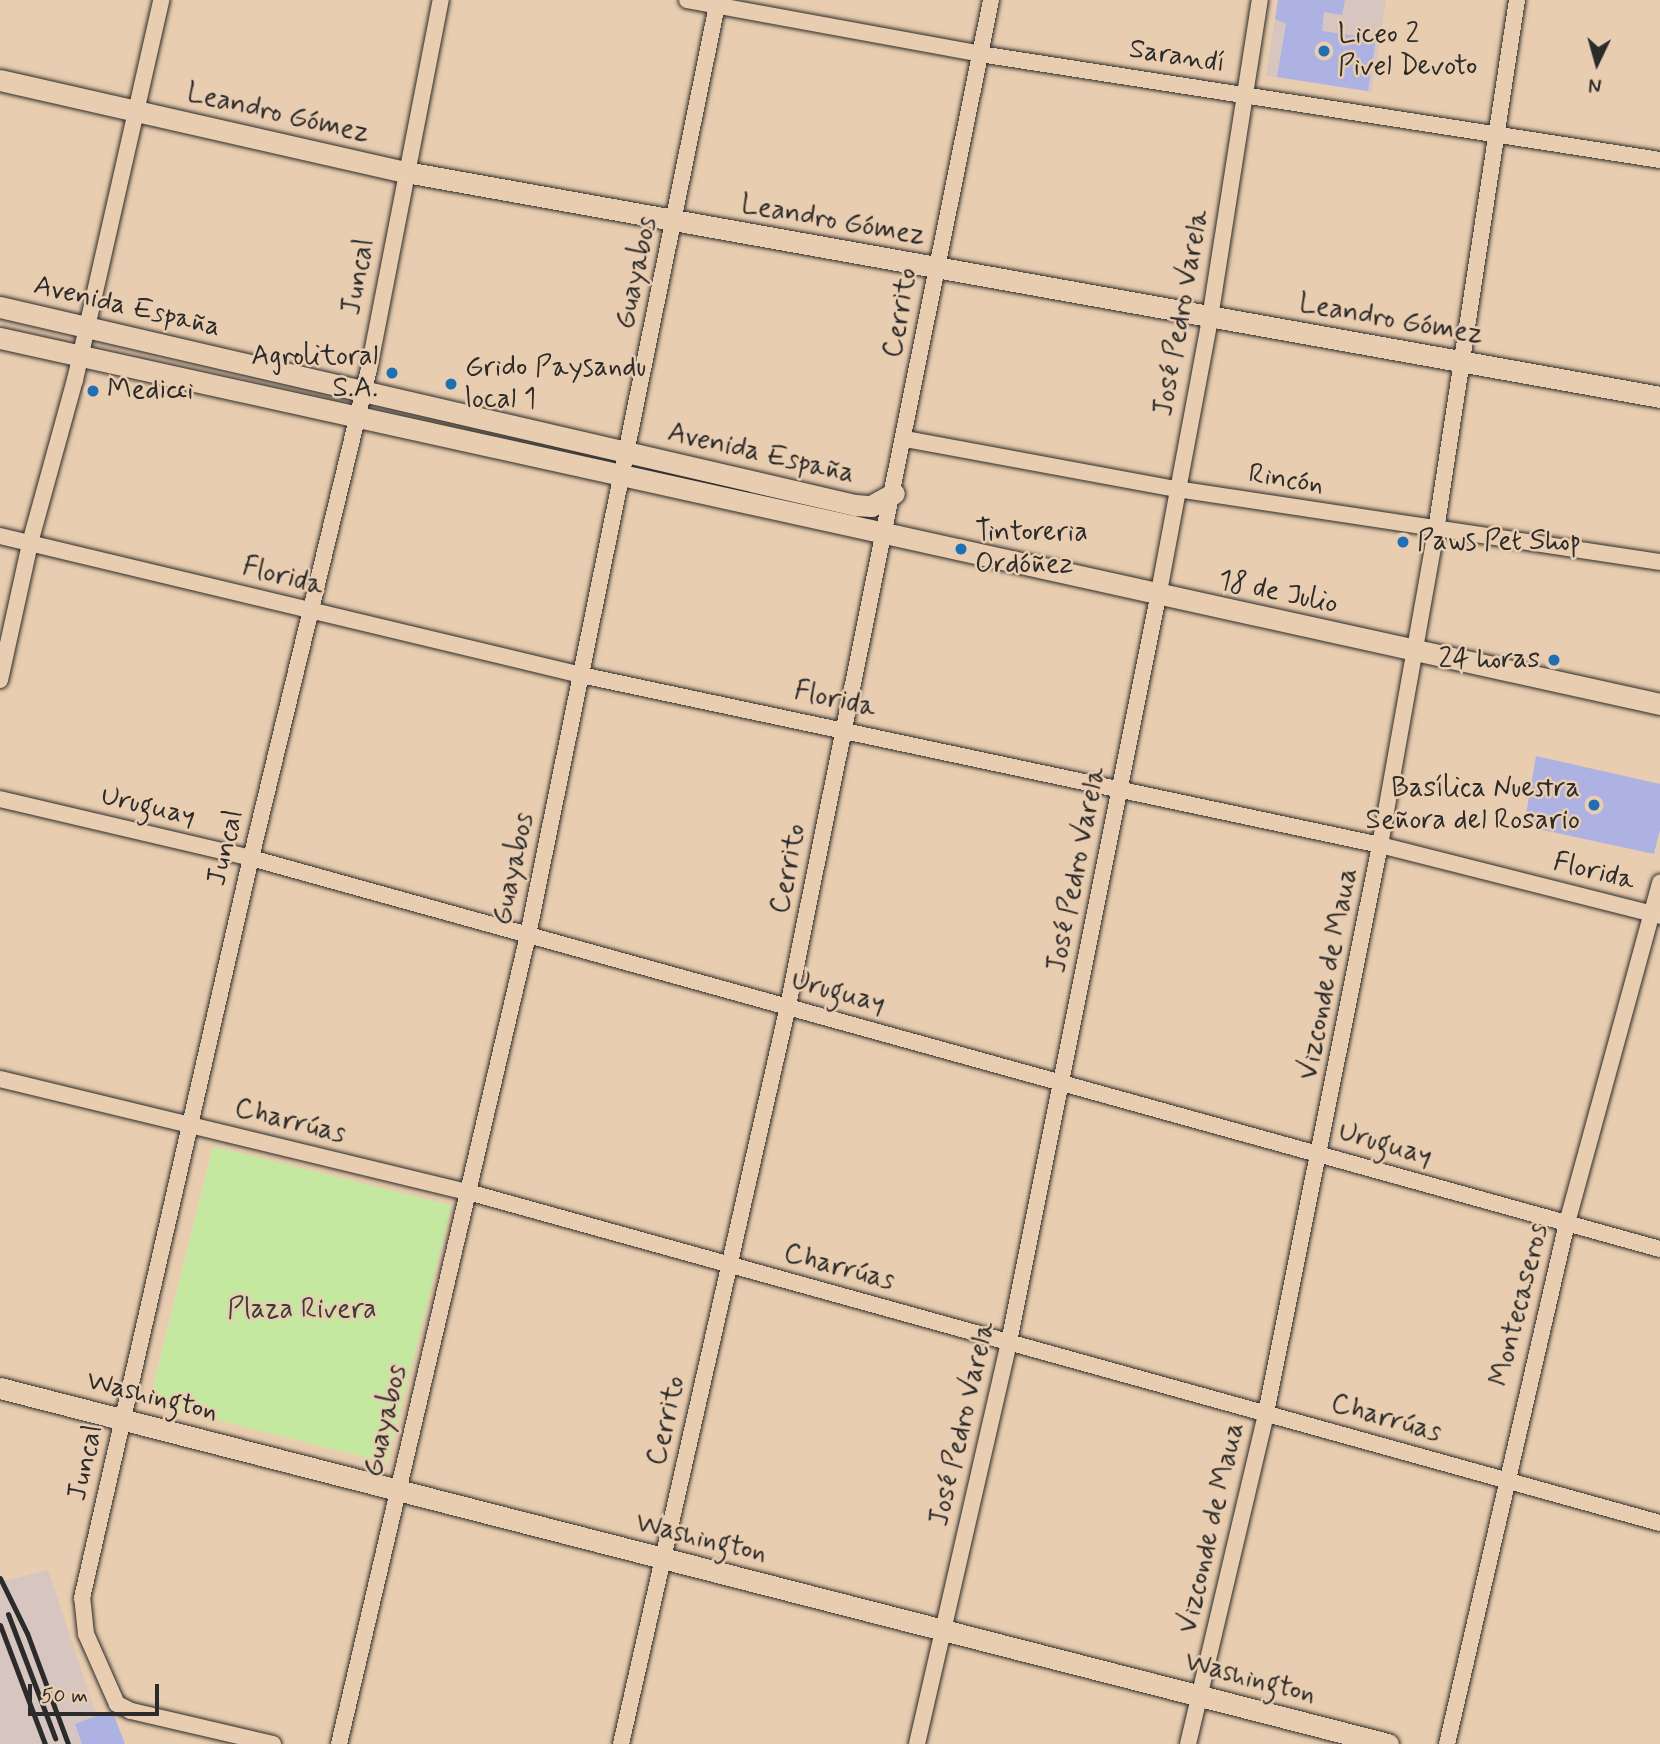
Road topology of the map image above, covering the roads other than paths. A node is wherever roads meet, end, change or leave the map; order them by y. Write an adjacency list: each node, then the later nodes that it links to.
1 (161, 0): 11 (street)
2 (441, 0): 14 (street, Juncal)
3 (687, 0): 7 (street, Sarandí)
4 (991, 0): 8 (street, Cerrito)
5 (1260, 0): 10 (street, José Pedro Varela)
6 (1517, 0): 12 (street, Vizconde de Maua)
7 (718, 3): 8 (street, Sarandí); 15 (street, Guayabos)
8 (980, 54): 10 (street, Sarandí); 16 (street, Cerrito)
9 (0, 80): 11 (street, Leandro Gómez)
10 (1244, 94): 12 (street, Sarandí); 18 (street, José Pedro Varela)
11 (135, 110): 14 (street, Leandro Gómez); 19 (street)
12 (1494, 133): 13 (street, Sarandí); 22 (street, Vizconde de Maua)
13 (1660, 160)
14 (406, 172): 15 (street, Leandro Gómez); 23 (street, Juncal)
15 (675, 222): 16 (street, Leandro Gómez); 27 (street, Guayabos)
16 (936, 268): 18 (street, Leandro Gómez); 26 (street, Cerrito)
17 (0, 307): 19 (street, Avenida España)
18 (1210, 318): 22 (street, Leandro Gómez); 29 (street, José Pedro Varela)
19 (88, 326): 21 (street); 23 (street, Avenida España)
20 (0, 338): 21 (street, Avenida España)
21 (81, 356): 25 (street, Avenida España); 34 (street)
22 (1463, 360): 24 (street, Leandro Gómez); 31 (street, Vizconde de Maua)
23 (363, 391): 25 (street, Juncal); 27 (street, Avenida España)
24 (1660, 397)
25 (356, 417): 28 (street, Avenida España); 37 (street, Juncal)
26 (906, 439): 29 (street, Rincón); 30 (street, Cerrito)
27 (626, 451): 28 (street, Guayabos); 30 (street, Avenida España)
28 (622, 473): 32 (street, Avenida España); 39 (street, Guayabos)
29 (1177, 489): 31 (street, Rincón); 36 (street, José Pedro Varela)
30 (894, 493): 32 (street, Cerrito)
31 (1436, 530): 35 (street, Rincón); 38 (street, Vizconde de Maua)
32 (885, 534): 36 (street, 18 de Julio); 42 (street, Cerrito)
33 (0, 536): 34 (street, Florida)
34 (30, 543): 37 (street, Florida); 40 (street)
35 (1660, 562)
36 (1158, 597): 38 (street, 18 de Julio); 43 (street, José Pedro Varela)
37 (312, 611): 39 (street, Florida); 46 (street, Juncal)
38 (1415, 651): 41 (street, 18 de Julio); 45 (street, Vizconde de Maua)
39 (581, 675): 42 (street, Florida); 49 (street, Guayabos)
40 (0, 680)
41 (1660, 704)
42 (844, 728): 43 (street, Florida); 50 (street, Cerrito)
43 (1120, 790): 45 (street, Florida); 52 (street, José Pedro Varela)
44 (0, 799): 46 (street, Uruguay)
45 (1380, 845): 48 (street, Florida); 54 (street, Vizconde de Maua)
46 (251, 858): 49 (street, Uruguay); 53 (street, Juncal)
47 (1660, 882): 48 (street, Montecaseros)
48 (1656, 914): 56 (street, Montecaseros)
49 (528, 935): 50 (street, Uruguay); 55 (street, Guayabos)
50 (788, 1006): 52 (street, Uruguay); 58 (street, Cerrito)
51 (0, 1079): 53 (street, Charrúas)
52 (1062, 1082): 54 (street, Uruguay); 59 (street, José Pedro Varela)
53 (189, 1124): 55 (street, Charrúas); 62 (street, Juncal)
54 (1321, 1155): 56 (street, Uruguay); 61 (street, Vizconde de Maua)
55 (468, 1192): 58 (street, Charrúas); 64 (street, Guayabos)
56 (1567, 1223): 57 (street, Uruguay); 63 (street, Montecaseros)
57 (1660, 1249)
58 (730, 1265): 59 (street, Charrúas); 66 (street, Cerrito)
59 (1009, 1342): 61 (street, Charrúas); 67 (street, José Pedro Varela)
60 (0, 1388): 62 (street, Washington)
61 (1266, 1413): 63 (street, Charrúas); 68 (street, Vizconde de Maua)
62 (123, 1418): 64 (street, Washington); 69 (street, Juncal)
63 (1505, 1480): 65 (street, Charrúas); 75 (street, Montecaseros)
64 (397, 1490): 66 (street, Washington); 70 (street, Guayabos)
65 (1660, 1523)
66 (662, 1557): 67 (street, Washington); 71 (street, Cerrito)
67 (944, 1630): 68 (street, Washington); 72 (street, José Pedro Varela)
68 (1199, 1695): 73 (street, Vizconde de Maua); 74 (street, Washington)
69 (273, 1744)
70 (339, 1744)
71 (621, 1744)
72 (917, 1744)
73 (1188, 1744)
74 (1388, 1744)
75 (1447, 1744)

